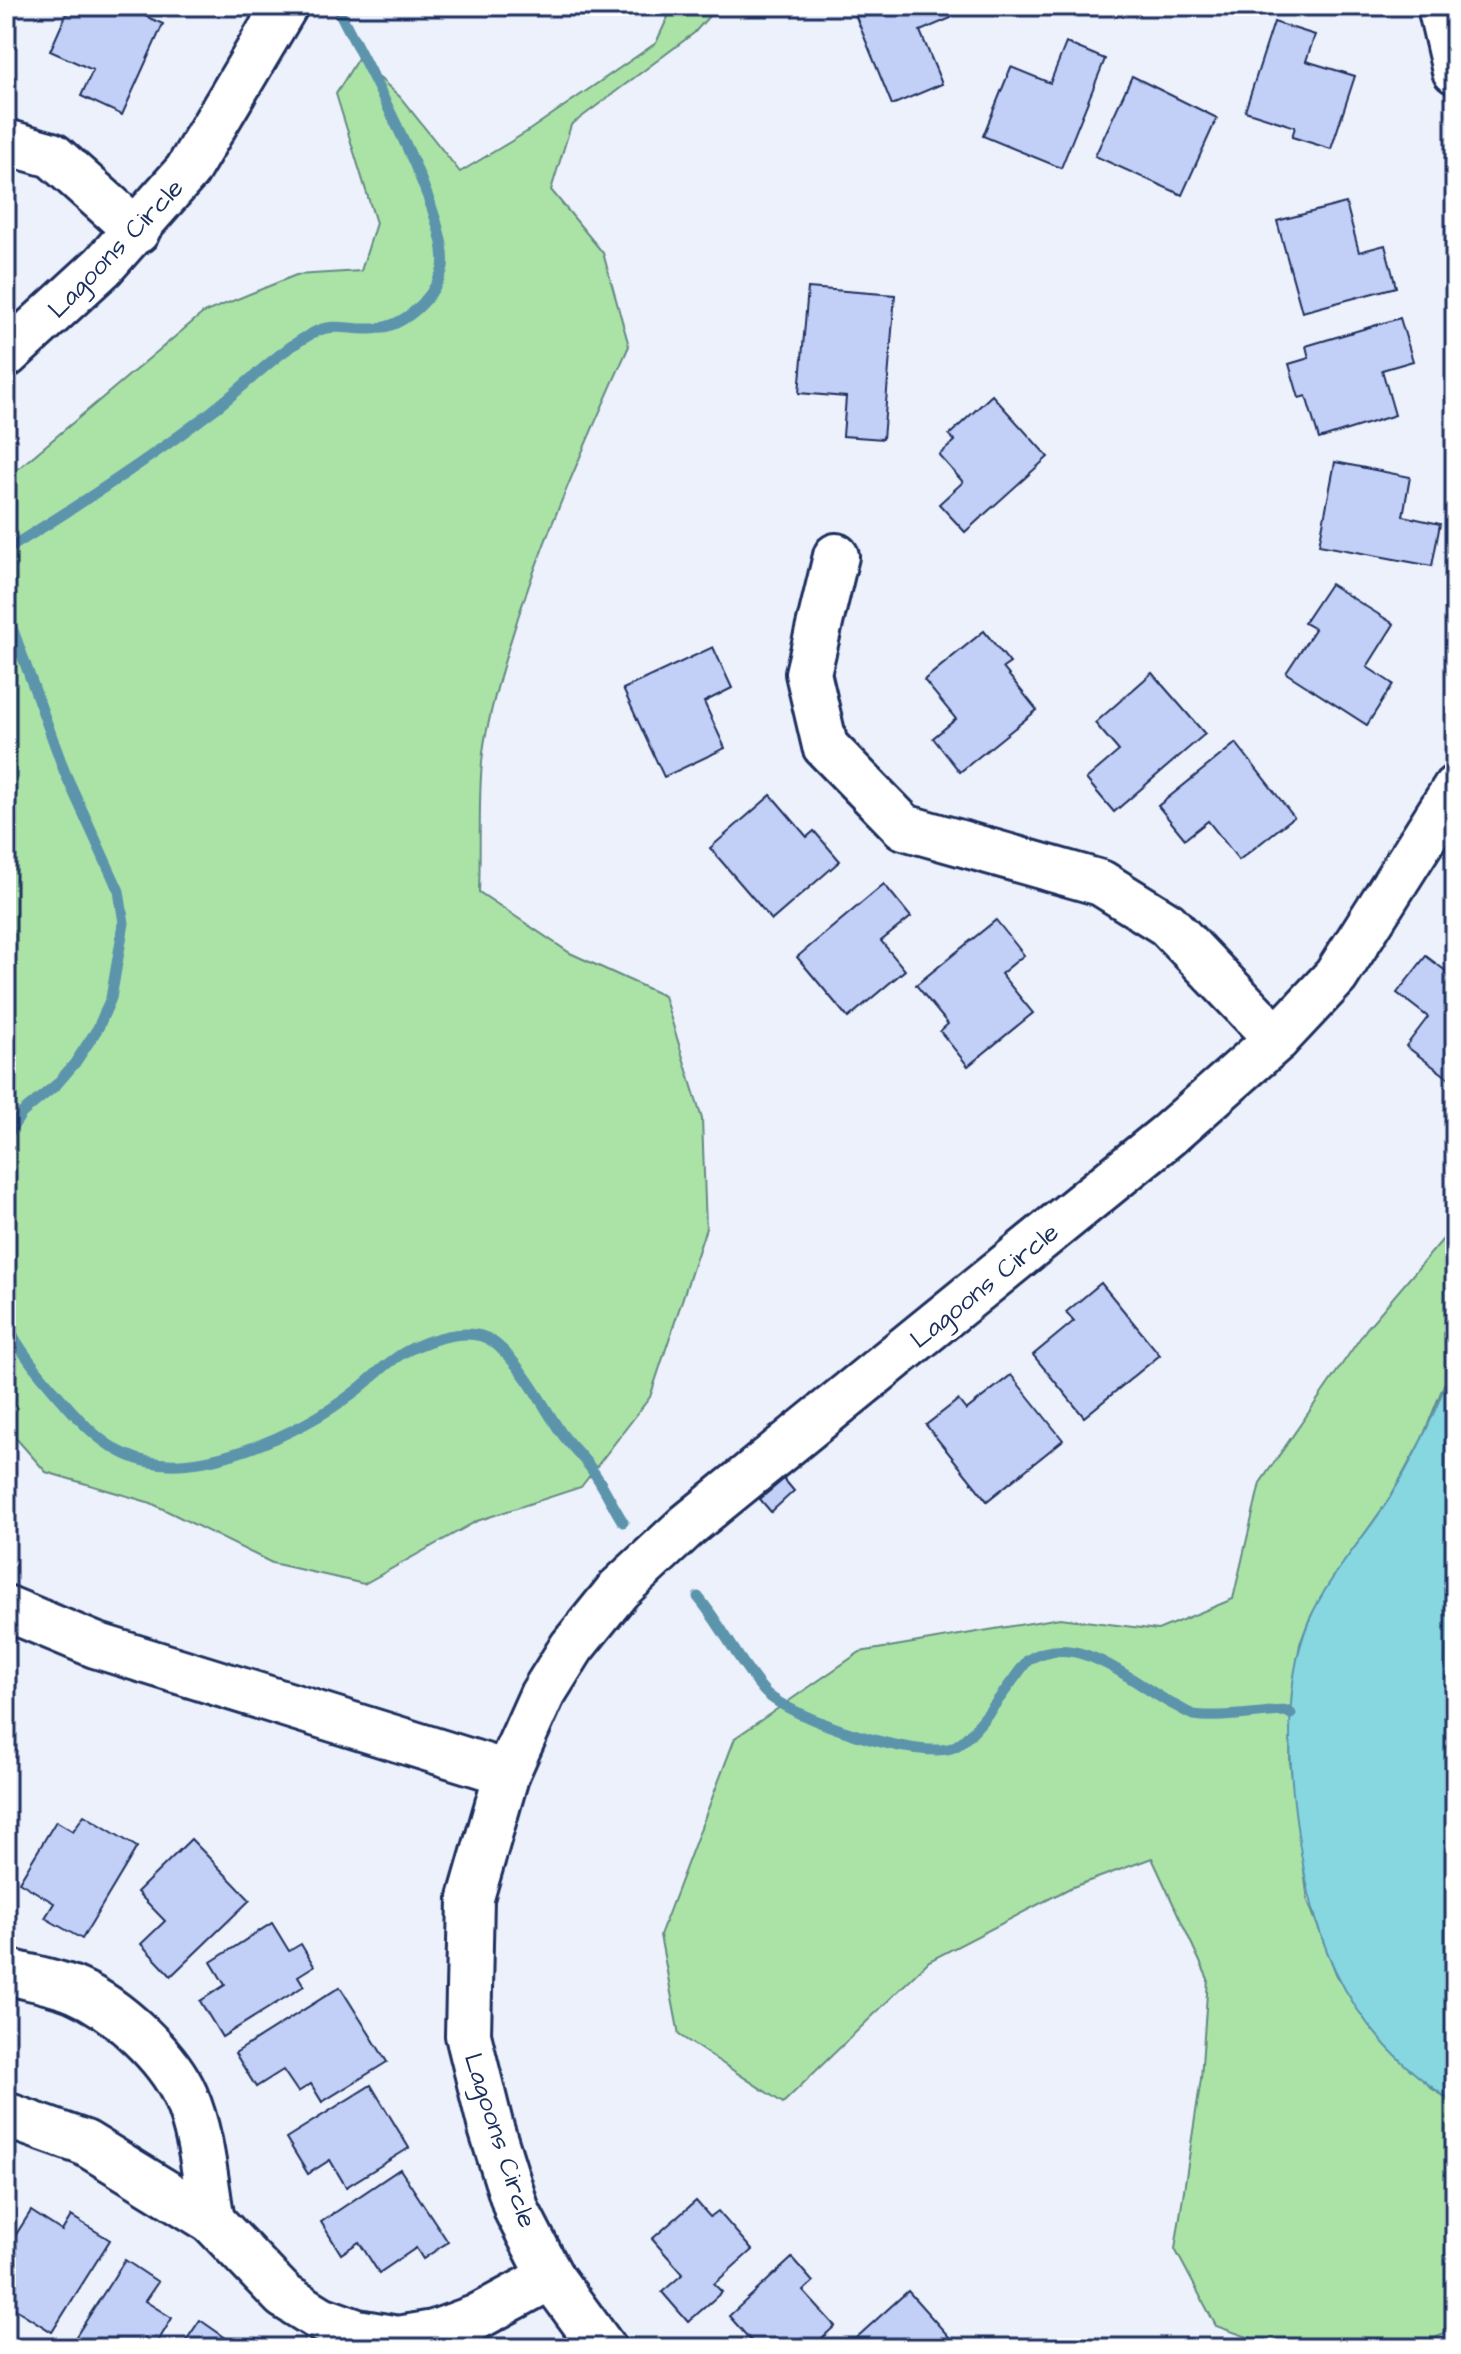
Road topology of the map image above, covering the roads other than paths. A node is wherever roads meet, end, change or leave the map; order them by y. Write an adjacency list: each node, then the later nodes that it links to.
1 (285, 6): 5 (street, Lagoons Circle)
2 (1440, 6): 3 (street)
3 (1455, 71)
4 (6, 142): 5 (street)
5 (137, 231): 6 (street, Lagoons Circle)
6 (6, 355)
7 (836, 556): 9 (street)
8 (1455, 788): 9 (street, Lagoons Circle)
9 (1277, 1039): 11 (street, Lagoons Circle)
10 (6, 1608): 11 (street)
11 (507, 1773): 15 (street, Lagoons Circle)
12 (6, 1971): 14 (street)
13 (6, 2115): 14 (street)
14 (212, 2221): 17 (street)
15 (551, 2277): 16 (street); 18 (street, Lagoons Circle)
16 (481, 2333): 17 (street)
17 (400, 2343)
18 (603, 2348)

